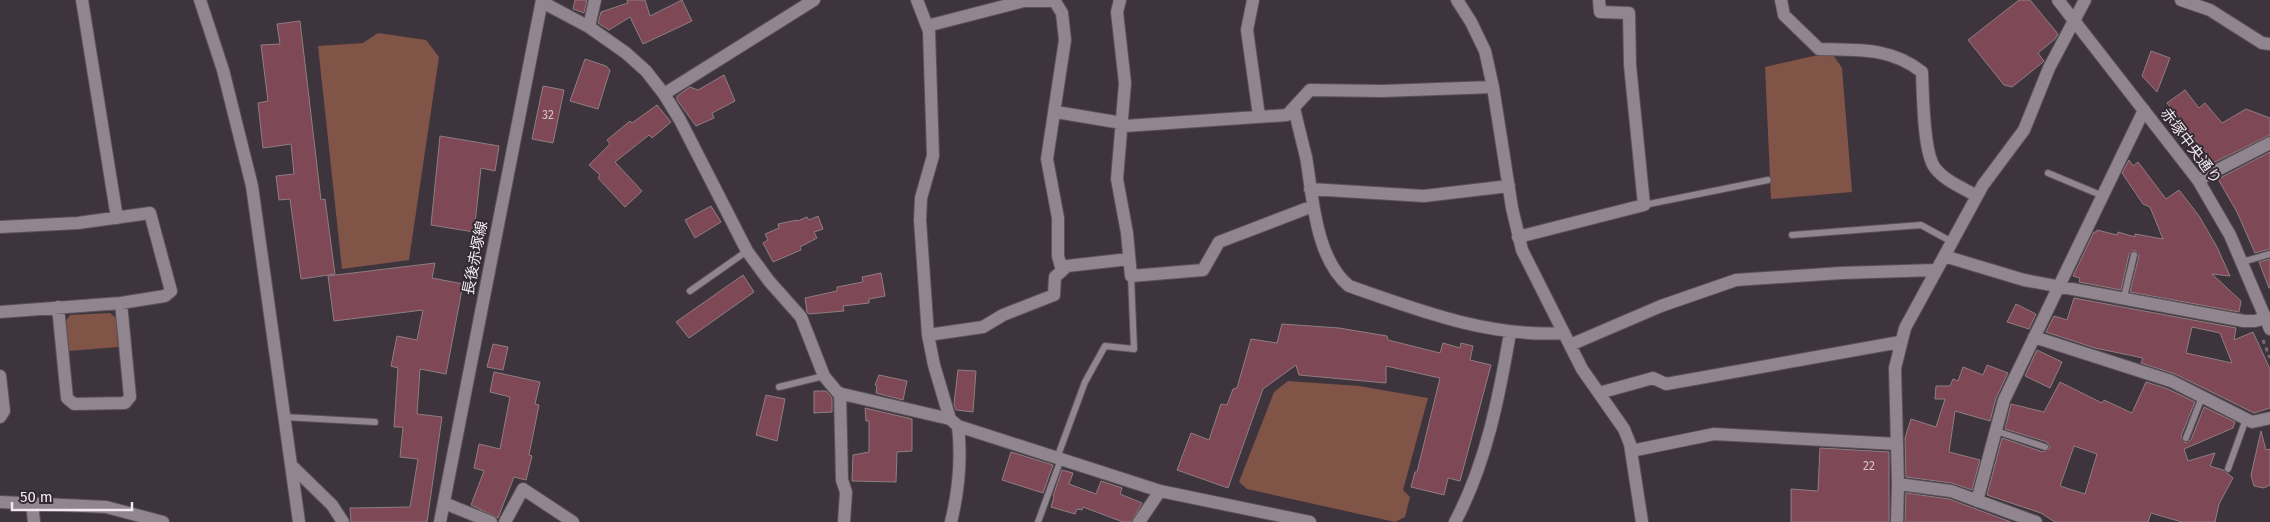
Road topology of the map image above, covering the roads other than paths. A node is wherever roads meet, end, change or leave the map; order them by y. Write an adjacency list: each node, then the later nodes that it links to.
1 (82, 0): 37 (street)
2 (200, 0): 70 (street)
3 (595, 0): 18 (street)
4 (814, 0): 21 (street)
5 (917, 0): 17 (street)
6 (1054, 0): 17 (street); 24 (street)
7 (1120, 0): 26 (street)
8 (1253, 0): 25 (street)
9 (1456, 0): 20 (street)
10 (1599, 0): 35 (street)
11 (1781, 0): 33 (street)
12 (2058, 0): 16 (street, 赤塚中央通り)
13 (2085, 0): 16 (street)
14 (2181, 0): 19 (street)
15 (539, 1): 18 (street); 88 (street, 長後赤塚線)
16 (2074, 21): 23 (street, 赤塚中央通り); 33 (street)
17 (927, 26): 59 (street)
18 (589, 27): 21 (street)
19 (2270, 44)
20 (1493, 87): 22 (street); 31 (street)
21 (666, 96): 42 (street)
22 (1294, 108): 25 (street); 32 (street)
23 (2144, 110): 30 (street, 赤塚中央通り); 34 (street)
24 (1056, 112): 26 (street); 49 (street)
25 (1259, 116): 26 (street)
26 (1121, 124): 46 (street)
27 (2270, 143): 30 (street)
28 (2048, 173): 34 (lane)
29 (1768, 180): 35 (lane)
30 (2198, 180): 47 (street, 赤塚中央通り)
31 (1509, 186): 32 (street); 40 (street)
32 (1310, 189): 36 (street)
33 (1977, 196): 41 (street)
34 (2103, 196): 51 (street)
35 (1644, 204): 40 (street)
36 (1313, 206): 50 (street); 58 (street)
37 (117, 218): 38 (street); 54 (street)
38 (0, 227)
39 (1792, 235): 41 (lane)
40 (1518, 237): 61 (street)
41 (1952, 242): 45 (street)
42 (747, 252): 52 (lane); 64 (street)
43 (2270, 254): 47 (lane)
44 (2134, 255): 53 (lane)
45 (1944, 256): 48 (street); 51 (street)
46 (1129, 259): 49 (street); 50 (street)
47 (2242, 262): 57 (street, 赤塚中央通り)
48 (1936, 270): 61 (street); 62 (street)
49 (1062, 271): 59 (street)
50 (1131, 276): 80 (lane)
51 (2060, 285): 53 (street); 60 (street)
52 (690, 291)
53 (2124, 298): 57 (street)
54 (121, 303): 55 (street); 55 (street)
55 (58, 307): 56 (street)
56 (0, 312)
57 (2264, 323)
58 (1510, 332): 61 (street); 102 (street)
59 (928, 335): 74 (street)
60 (2034, 337): 68 (street); 75 (street)
61 (1567, 339): 66 (street)
62 (1900, 342): 66 (street); 77 (street)
63 (0, 376): 69 (street)
64 (824, 376): 65 (lane); 67 (street)
65 (779, 387)
66 (1599, 393): 79 (street)
67 (840, 394): 74 (street); 97 (street)
68 (2202, 396): 72 (street); 76 (lane)
69 (0, 417)
70 (284, 417): 73 (lane); 81 (street)
71 (2270, 418): 72 (street)
72 (2246, 419): 82 (lane)
73 (375, 422)
74 (954, 423): 80 (street); 98 (street)
75 (1996, 431): 78 (lane); 85 (street)
76 (2186, 438)
77 (1896, 444): 79 (street); 83 (street)
78 (2045, 447)
79 (1631, 450): 103 (street)
80 (1059, 458): 84 (street); 99 (lane)
81 (293, 467): 91 (street); 92 (street)
82 (2228, 469)
83 (1898, 484): 85 (street); 104 (street)
84 (1160, 491): 100 (street); 101 (street)
85 (1977, 500): 105 (street)
86 (0, 502): 87 (street)
87 (32, 503): 89 (street); 90 (street)
88 (444, 503): 93 (street, 長後赤塚線); 94 (street)
89 (34, 522)
90 (163, 522)
91 (299, 522)
92 (342, 522)
93 (440, 522)
94 (491, 522)
95 (505, 522): 96 (street)
96 (573, 522)
97 (844, 522)
98 (951, 522)
99 (1038, 522)
100 (1139, 522)
101 (1310, 522)
102 (1456, 522)
103 (1642, 522)
104 (1896, 522)
105 (2036, 522)

